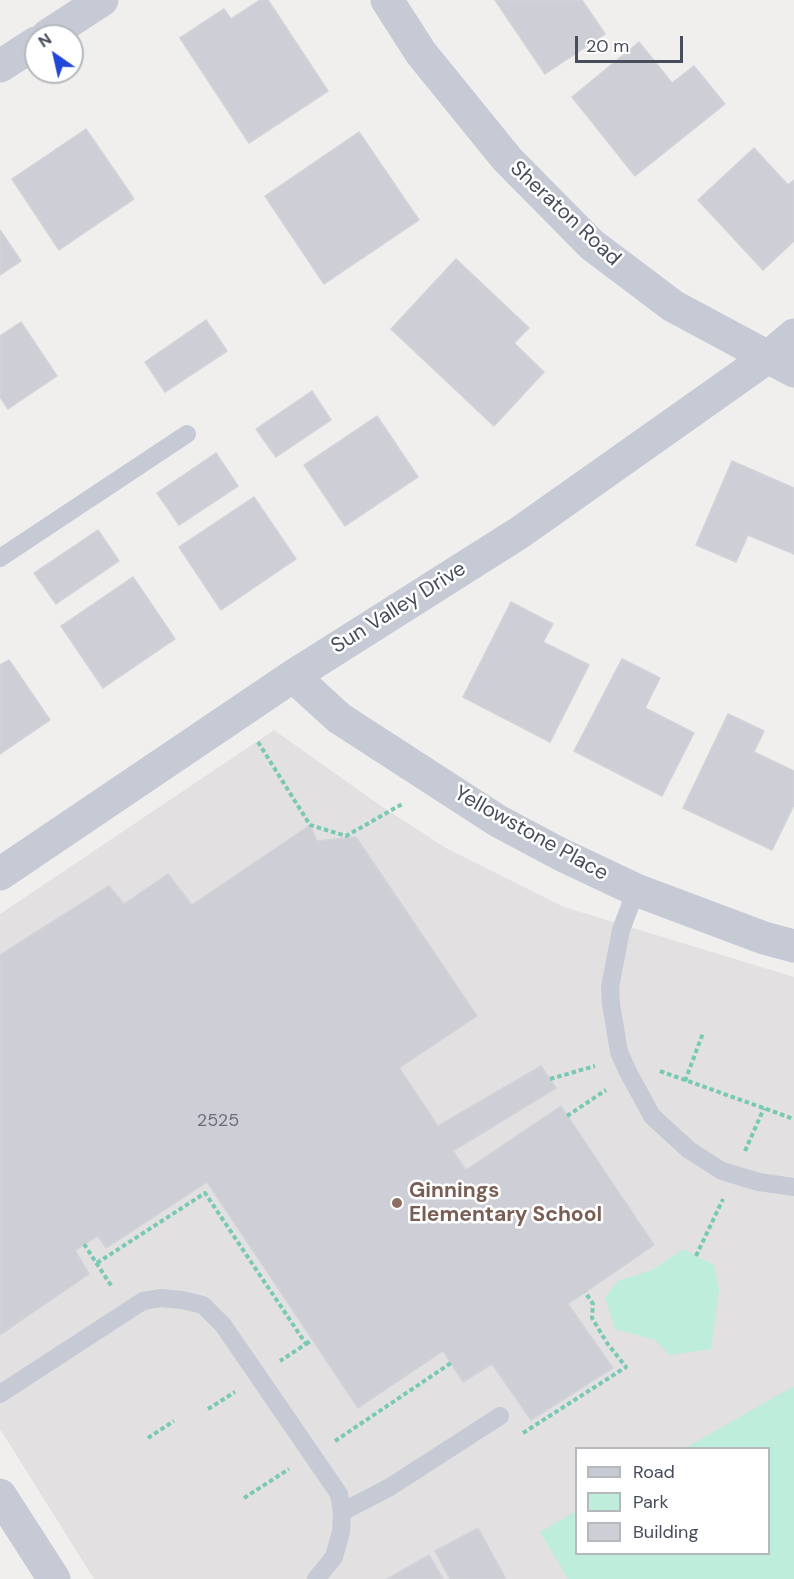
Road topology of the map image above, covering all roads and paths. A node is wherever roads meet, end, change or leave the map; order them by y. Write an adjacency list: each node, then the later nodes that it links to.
1 (102, 0): 3 (street)
2 (387, 0): 7 (street, Sheraton Road)
3 (65, 24)
4 (24, 51): 5 (street)
5 (0, 66)
6 (794, 335): 7 (street, Sun Valley Drive)
7 (781, 364): 10 (street, Sun Valley Drive)
8 (188, 434): 9 (lane)
9 (0, 558)
10 (293, 676): 13 (street, Sun Valley Drive); 14 (street, Yellowstone Place)
11 (256, 739): 12 (path)
12 (404, 803)
13 (0, 874)
14 (636, 890): 15 (street, Yellowstone Place); 26 (lane)
15 (794, 946)
16 (703, 1033): 20 (path)
17 (597, 1066): 19 (path)
18 (653, 1069): 20 (path)
19 (550, 1079)
20 (685, 1081): 22 (path)
21 (607, 1090): 23 (path)
22 (764, 1108): 24 (path); 25 (path)
23 (567, 1116)
24 (794, 1119)
25 (744, 1152)
26 (794, 1187)
27 (723, 1199): 29 (path)
28 (84, 1244): 30 (path)
29 (696, 1256)
30 (97, 1263): 31 (path); 34 (path)
31 (114, 1291)
32 (585, 1292): 42 (path)
33 (312, 1340): 34 (path)
34 (306, 1344): 36 (path)
35 (451, 1363): 44 (path)
36 (276, 1364)
37 (242, 1387): 39 (path)
38 (0, 1394): 48 (lane)
39 (208, 1409)
40 (500, 1416): 48 (lane)
41 (174, 1421): 43 (path)
42 (519, 1436)
43 (148, 1438)
44 (330, 1444)
45 (293, 1466): 47 (path)
46 (0, 1495): 49 (street)
47 (244, 1498)
48 (342, 1512): 50 (lane)
49 (54, 1579)
50 (316, 1579)

